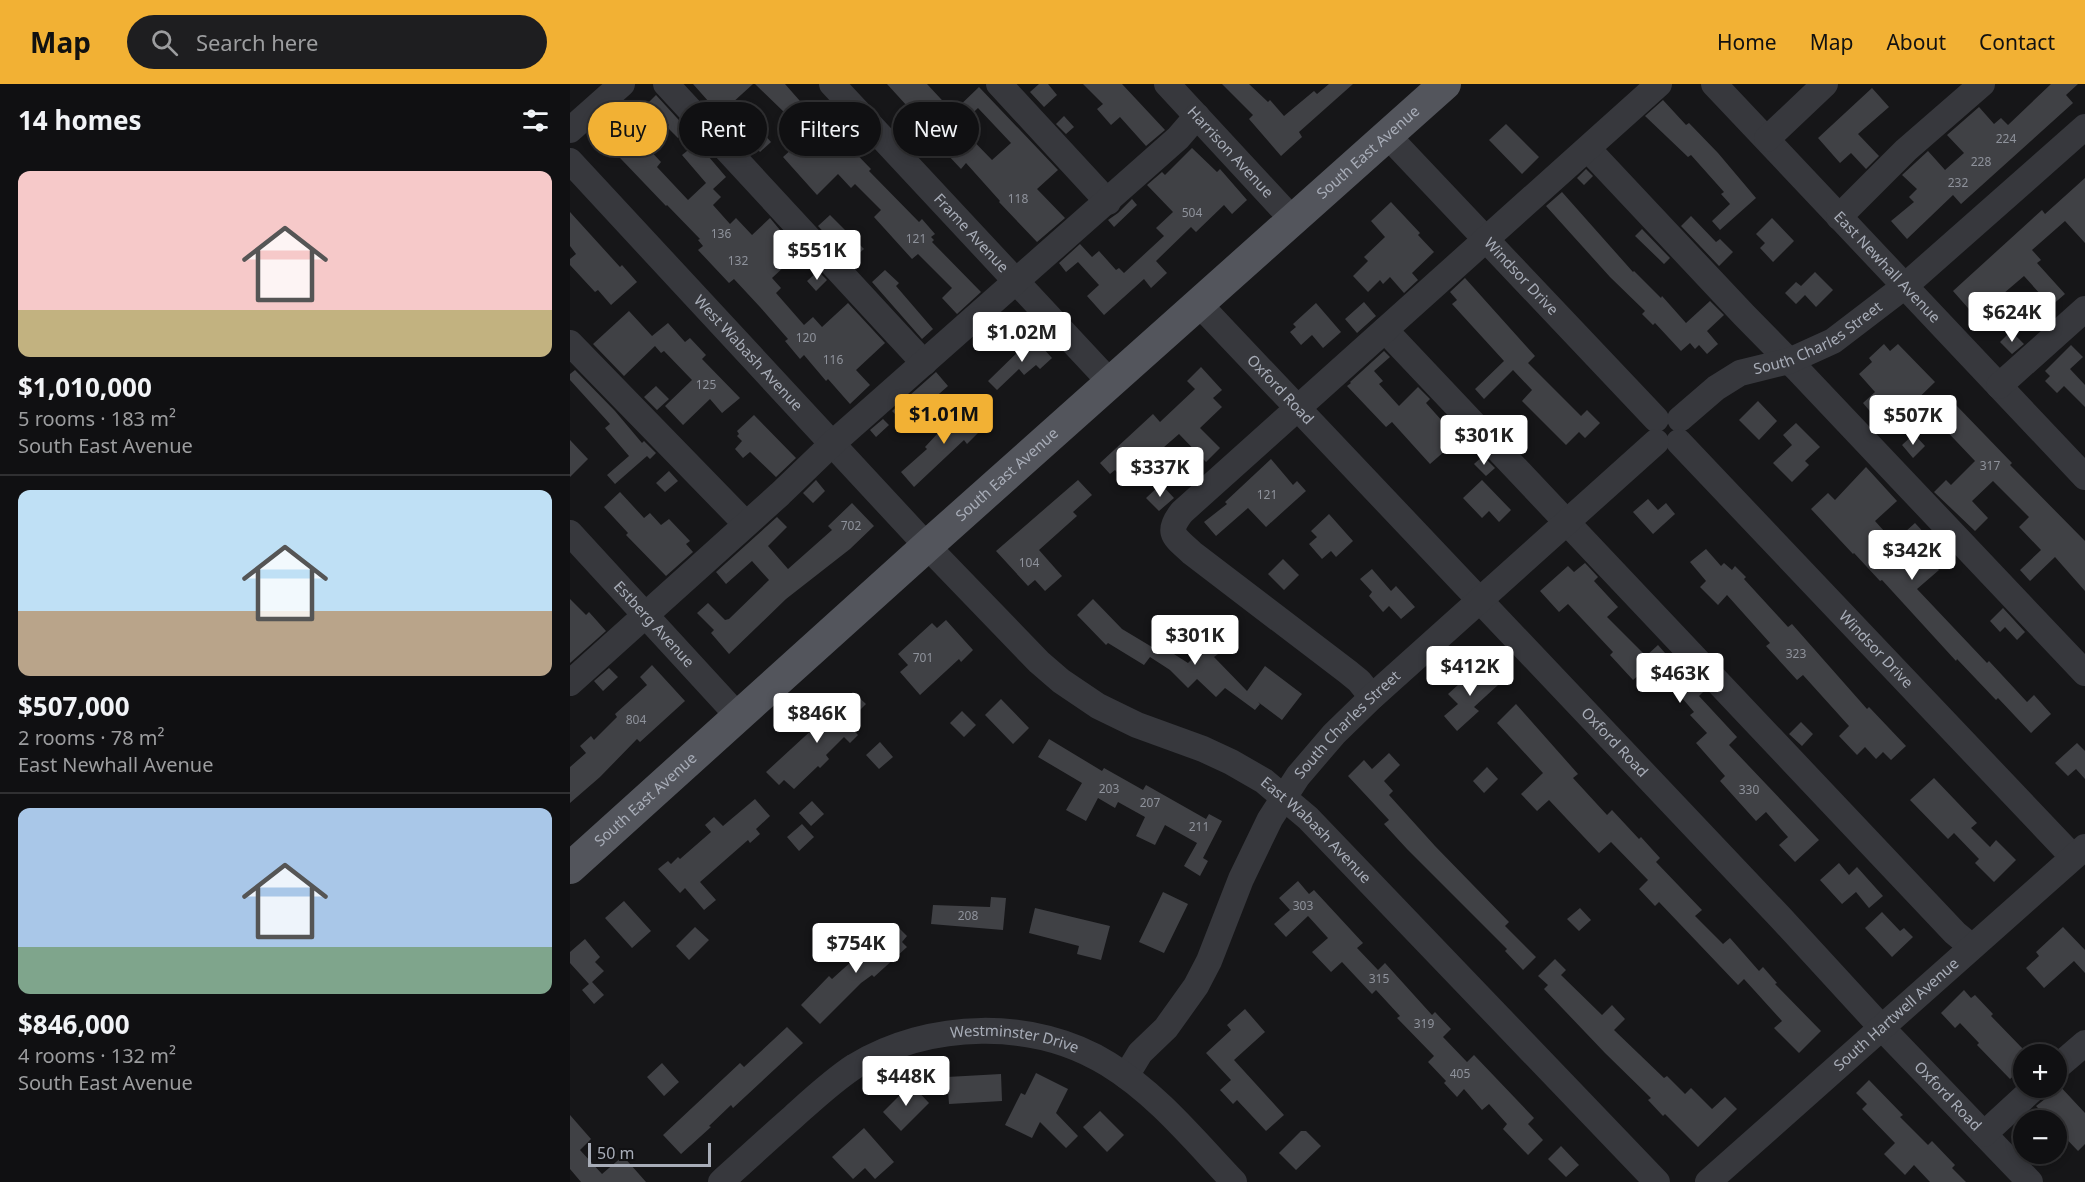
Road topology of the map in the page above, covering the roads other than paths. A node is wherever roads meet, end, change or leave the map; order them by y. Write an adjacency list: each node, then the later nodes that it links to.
1 (622, 84): 13 (street)
2 (666, 84): 29 (street)
3 (832, 84): 22 (street, Frame Avenue)
4 (999, 84): 18 (street)
5 (1167, 84): 11 (street, Harrison Avenue)
6 (1445, 84): 14 (main road, South East Avenue)
7 (1659, 84): 16 (street)
8 (1714, 84): 15 (street, East Newhall Avenue)
9 (1825, 84): 15 (street)
10 (1982, 84): 19 (street)
11 (1197, 116): 18 (street); 20 (street, Harrison Avenue)
12 (2085, 127): 23 (street, South Charles Street)
13 (570, 130)
14 (1388, 135): 20 (main road, South East Avenue); 21 (street, Windsor Drive)
15 (1767, 139): 19 (street, East Newhall Avenue)
16 (1588, 148): 21 (street); 28 (street)
17 (570, 160): 34 (street, West Wabash Avenue)
18 (1108, 202): 22 (street)
19 (1839, 217): 23 (street, East Newhall Avenue)
20 (1293, 220): 24 (main road, South East Avenue)
21 (1486, 239): 26 (street); 33 (street, Windsor Drive)
22 (1016, 281): 29 (street); 30 (street, Frame Avenue)
23 (1905, 286): 28 (street, South Charles Street); 31 (street, East Newhall Avenue)
24 (1198, 304): 30 (main road, South East Avenue); 32 (street, Oxford Road)
25 (2085, 309): 31 (street)
26 (1385, 330): 32 (street); 36 (street)
27 (570, 343): 37 (street)
28 (1789, 361): 33 (street, South Charles Street); 42 (street)
29 (924, 363): 34 (street)
30 (1110, 382): 39 (main road, South East Avenue)
31 (1999, 386): 35 (street, East Newhall Avenue)
32 (1297, 408): 40 (street, Oxford Road); 44 (street)
33 (1668, 430): 36 (street, South Charles Street); 47 (street, Windsor Drive)
34 (833, 443): 37 (street); 39 (street, West Wabash Avenue)
35 (2085, 477)
36 (1568, 522): 40 (street, South Charles Street); 49 (street)
37 (746, 524): 41 (street)
38 (570, 533): 41 (street, Estberg Avenue)
39 (927, 546): 45 (main road, South East Avenue); 46 (street, East Wabash Avenue)
40 (1480, 601): 44 (street, South Charles Street); 50 (street, Oxford Road)
41 (645, 615): 43 (street); 45 (street, Estberg Avenue)
42 (2085, 673)
43 (570, 683)
44 (1372, 697): 46 (street, South Charles Street)
45 (739, 717): 48 (main road, South East Avenue)
46 (1284, 797): 53 (street, South Charles Street); 58 (street, East Wabash Avenue)
47 (2079, 852): 49 (street, South Hartwell Avenue)
48 (570, 868)
49 (1972, 947): 50 (street, South Hartwell Avenue)
50 (1882, 1028): 55 (street, Oxford Road); 59 (street, South Hartwell Avenue)
51 (2085, 1043): 52 (street)
52 (2067, 1059)
53 (1126, 1077): 56 (street, Westminster Drive); 57 (street, Westminster Drive)
54 (2023, 1098): 55 (street)
55 (1984, 1134): 60 (street, Oxford Road)
56 (721, 1182)
57 (1234, 1182)
58 (1657, 1182)
59 (1708, 1182)
60 (2030, 1182)

